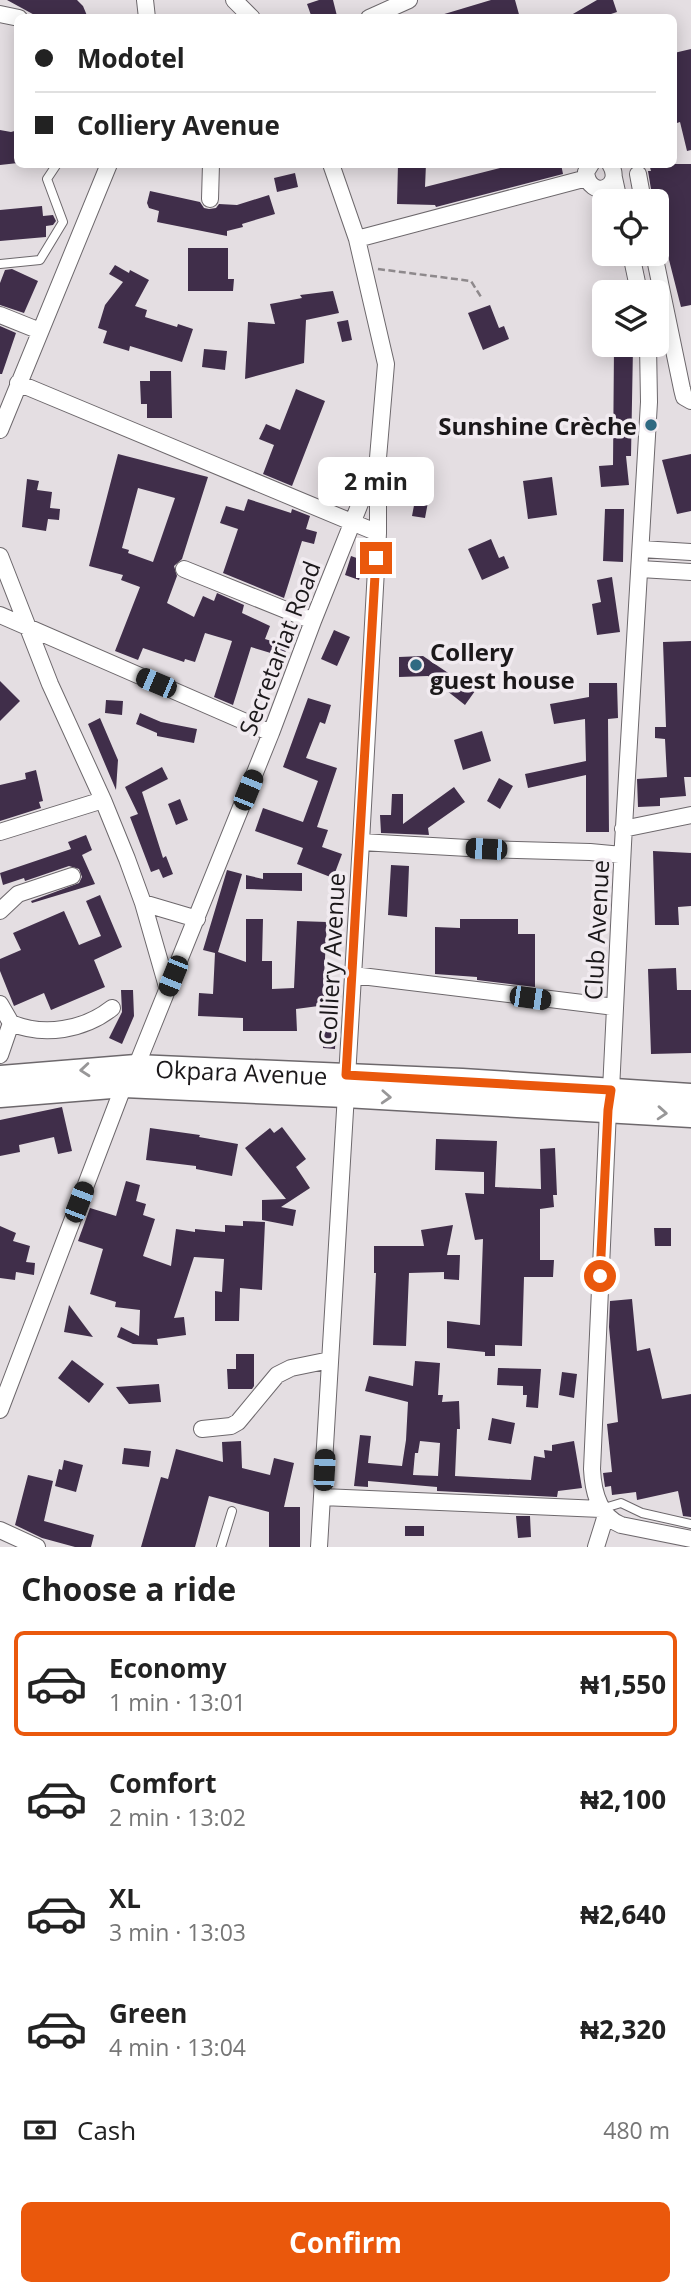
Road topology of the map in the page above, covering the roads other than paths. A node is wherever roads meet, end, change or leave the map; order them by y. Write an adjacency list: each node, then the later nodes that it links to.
1 (409, 0): 2 (street)
2 (378, 14)
3 (54, 168): 14 (lane)
4 (107, 168): 17 (street)
5 (211, 168): 12 (street)
6 (332, 168): 13 (street)
7 (613, 169): 9 (street); 10 (street)
8 (638, 174): 11 (street)
9 (595, 183): 13 (street)
10 (617, 189)
11 (641, 189)
12 (210, 199)
13 (357, 239): 22 (street)
14 (0, 264)
15 (657, 266): 20 (street)
16 (0, 315): 17 (street)
17 (40, 331): 19 (street)
18 (648, 357): 25 (street, Club Avenue)
19 (18, 383): 21 (street); 23 (street)
20 (691, 401)
21 (0, 430)
22 (378, 458): 23 (street, Secretariat Road); 24 (street, Colliery Avenue)
23 (352, 520): 24 (street); 32 (street, Secretariat Road)
24 (377, 533): 39 (street, Colliery Avenue)
25 (641, 549): 26 (street); 29 (street, Club Avenue)
26 (691, 552)
27 (0, 556): 33 (street)
28 (184, 569): 32 (street)
29 (640, 569): 30 (street); 37 (street, Club Avenue)
30 (691, 572)
31 (0, 615): 33 (street)
32 (313, 621): 34 (street, Secretariat Road)
33 (27, 626): 34 (street); 35 (street)
34 (271, 733): 44 (street, Secretariat Road)
35 (103, 800): 38 (street); 42 (street)
36 (691, 815): 37 (street)
37 (623, 829): 40 (street, Club Avenue)
38 (0, 832)
39 (361, 842): 40 (street); 45 (street, Colliery Avenue)
40 (622, 855): 48 (street, Club Avenue)
41 (72, 876): 43 (street)
42 (143, 903): 44 (street); 46 (street)
43 (0, 911)
44 (197, 919): 46 (street, Secretariat Road)
45 (353, 975): 48 (street); 54 (street, Colliery Avenue)
46 (167, 990): 52 (street, Secretariat Road)
47 (0, 1004): 50 (street)
48 (615, 1007): 57 (street, Club Avenue)
49 (112, 1008): 50 (street)
50 (11, 1023): 51 (street)
51 (0, 1055)
52 (130, 1076): 53 (main road, Okpara Avenue, one-way to 53); 54 (main road, Okpara Avenue); 55 (main road, Okpara Avenue); 60 (street, Secretariat Road)
53 (0, 1078)
54 (346, 1085): 57 (main road, Okpara Avenue); 59 (street, Colliery Avenue)
55 (0, 1095)
56 (691, 1096): 57 (main road, Okpara Avenue)
57 (610, 1100): 58 (main road, Okpara Avenue, one-way to 58); 65 (street, Club Avenue)
58 (691, 1115)
59 (330, 1360): 62 (street); 63 (street, Colliery Avenue)
60 (4, 1383): 61 (street, Secretariat Road)
61 (0, 1410)
62 (202, 1429)
63 (322, 1497): 65 (street); 70 (street, Colliery Avenue)
64 (232, 1511): 69 (lane)
65 (603, 1512): 67 (street); 71 (street)
66 (0, 1530): 68 (street)
67 (687, 1537)
68 (37, 1547)
69 (221, 1547)
70 (319, 1547)
71 (596, 1547)

